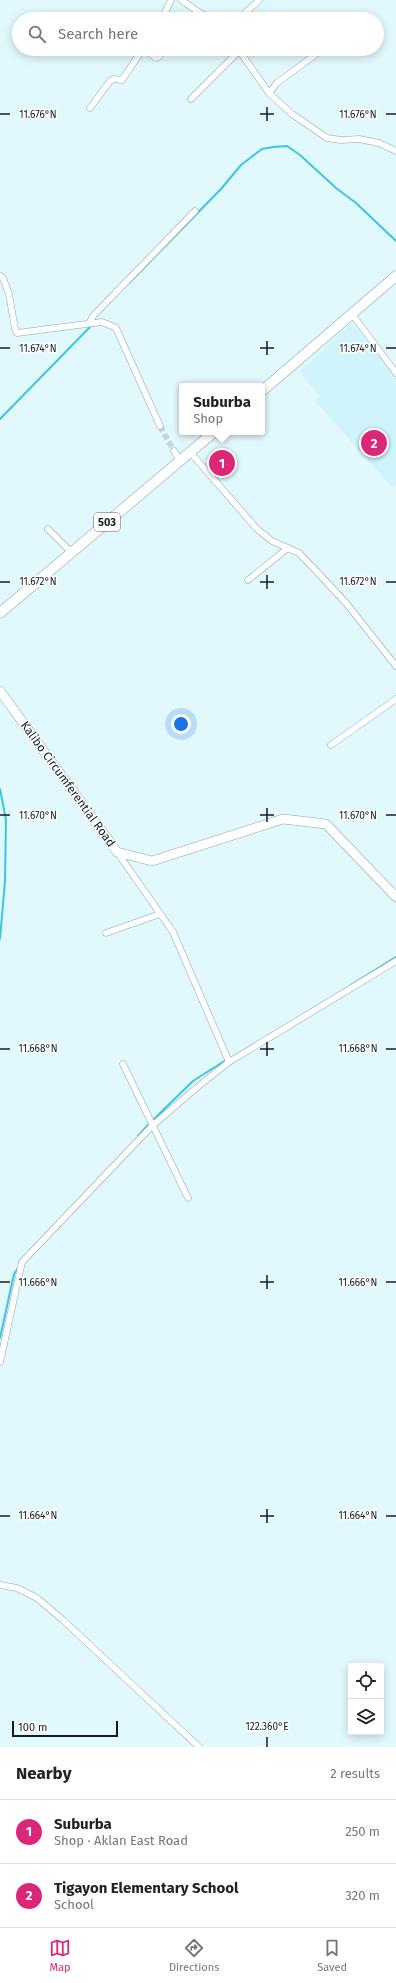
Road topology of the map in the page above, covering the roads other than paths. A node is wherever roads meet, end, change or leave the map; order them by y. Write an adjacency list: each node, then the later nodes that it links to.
1 (171, 0): 4 (street)
2 (182, 0): 5 (street)
3 (258, 0): 6 (street)
4 (165, 12)
5 (199, 12)
6 (246, 12)
7 (139, 56): 13 (street)
8 (233, 56): 12 (street)
9 (243, 56): 11 (street)
10 (314, 56): 11 (street)
11 (269, 93): 14 (street)
12 (191, 99)
13 (90, 108)
14 (396, 151)
15 (195, 211): 19 (street)
16 (0, 276): 19 (street)
17 (396, 276): 18 (main road)
18 (352, 314): 20 (street); 21 (main road)
19 (89, 323): 22 (street)
20 (396, 373)
21 (265, 388)
22 (160, 426)
23 (210, 435): 25 (main road, 503)
24 (174, 451): 26 (street)
25 (190, 452): 26 (main road, 503); 28 (street)
26 (180, 461): 29 (main road, 503)
27 (48, 529): 29 (street)
28 (288, 548): 30 (street); 32 (street)
29 (71, 552): 31 (main road, 503)
30 (248, 580)
31 (0, 613)
32 (396, 666)
33 (0, 691): 36 (main road, Kalibo Circumferential Road)
34 (396, 699): 35 (street)
35 (331, 745)
36 (117, 852): 37 (main road, Kalibo Circumferential Road); 38 (street)
37 (396, 897)
38 (160, 914): 39 (street); 41 (street)
39 (106, 933)
40 (396, 961): 41 (street)
41 (229, 1062): 43 (street)
42 (123, 1064): 43 (street)
43 (152, 1126): 44 (street); 45 (street)
44 (188, 1198)
45 (0, 1362)
46 (0, 1585): 47 (street)
47 (199, 1747)

